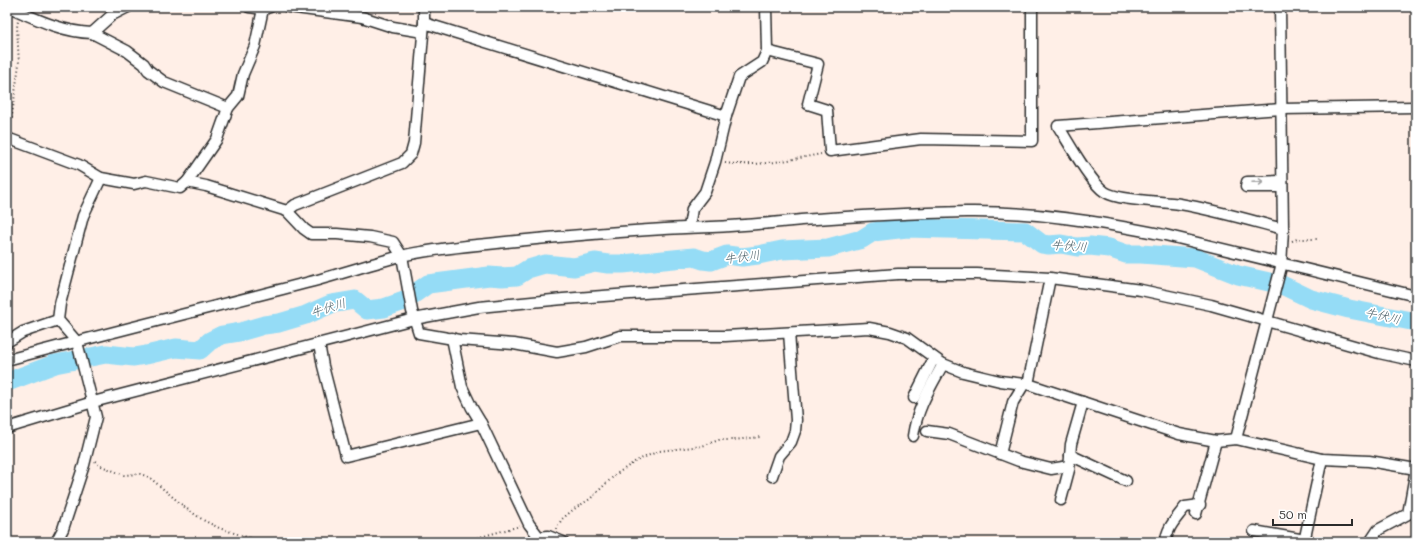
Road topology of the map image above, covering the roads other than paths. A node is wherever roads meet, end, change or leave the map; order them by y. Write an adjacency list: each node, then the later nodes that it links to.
1 (9, 7): 11 (street)
2 (128, 7): 11 (street)
3 (249, 7): 9 (street)
4 (288, 7): 10 (street)
5 (424, 7): 10 (street)
6 (766, 7): 12 (street)
7 (1032, 7): 12 (street)
8 (1280, 7): 15 (street)
9 (267, 8): 14 (street)
10 (424, 27): 16 (street); 20 (street)
11 (92, 32): 14 (street)
12 (767, 51): 16 (street)
13 (1416, 107): 15 (street)
14 (228, 108): 19 (street)
15 (1281, 109): 22 (street); 22 (street)
16 (726, 116): 21 (street)
17 (8, 138): 18 (street)
18 (102, 178): 19 (street); 29 (street)
19 (186, 182): 20 (street)
20 (287, 211): 23 (street)
21 (689, 227): 23 (street); 24 (street)
22 (1283, 229): 24 (street)
23 (402, 260): 27 (street); 33 (street)
24 (1281, 265): 26 (street); 28 (street)
25 (1050, 278): 27 (street); 28 (street); 39 (street)
26 (1416, 296)
27 (413, 315): 31 (street); 34 (street)
28 (1268, 316): 37 (street); 47 (street)
29 (58, 320): 32 (street); 33 (street)
30 (789, 333): 31 (street); 35 (street); 54 (street)
31 (452, 338): 43 (street)
32 (7, 342)
33 (77, 342): 36 (street); 40 (street)
34 (319, 344): 40 (street); 43 (street)
35 (934, 358): 38 (street); 41 (street)
36 (7, 360)
37 (1416, 361)
38 (943, 364): 39 (street); 46 (street)
39 (1026, 384): 42 (street); 49 (street)
40 (92, 398): 44 (street); 59 (street)
41 (914, 398)
42 (1083, 402): 48 (street); 50 (street)
43 (481, 423): 60 (street)
44 (7, 428)
45 (927, 430): 49 (street)
46 (913, 436)
47 (1236, 439): 48 (street); 51 (street)
48 (1216, 441): 61 (street)
49 (1000, 454): 52 (street)
50 (1070, 456): 52 (street); 55 (street)
51 (1322, 458): 53 (street); 58 (street)
52 (1069, 466): 56 (street)
53 (1416, 469): 62 (street)
54 (772, 476)
55 (1126, 481)
56 (1061, 500)
57 (1260, 536): 58 (street)
58 (1305, 541)
59 (56, 542)
60 (563, 542)
61 (1166, 542)
62 (1370, 542)

